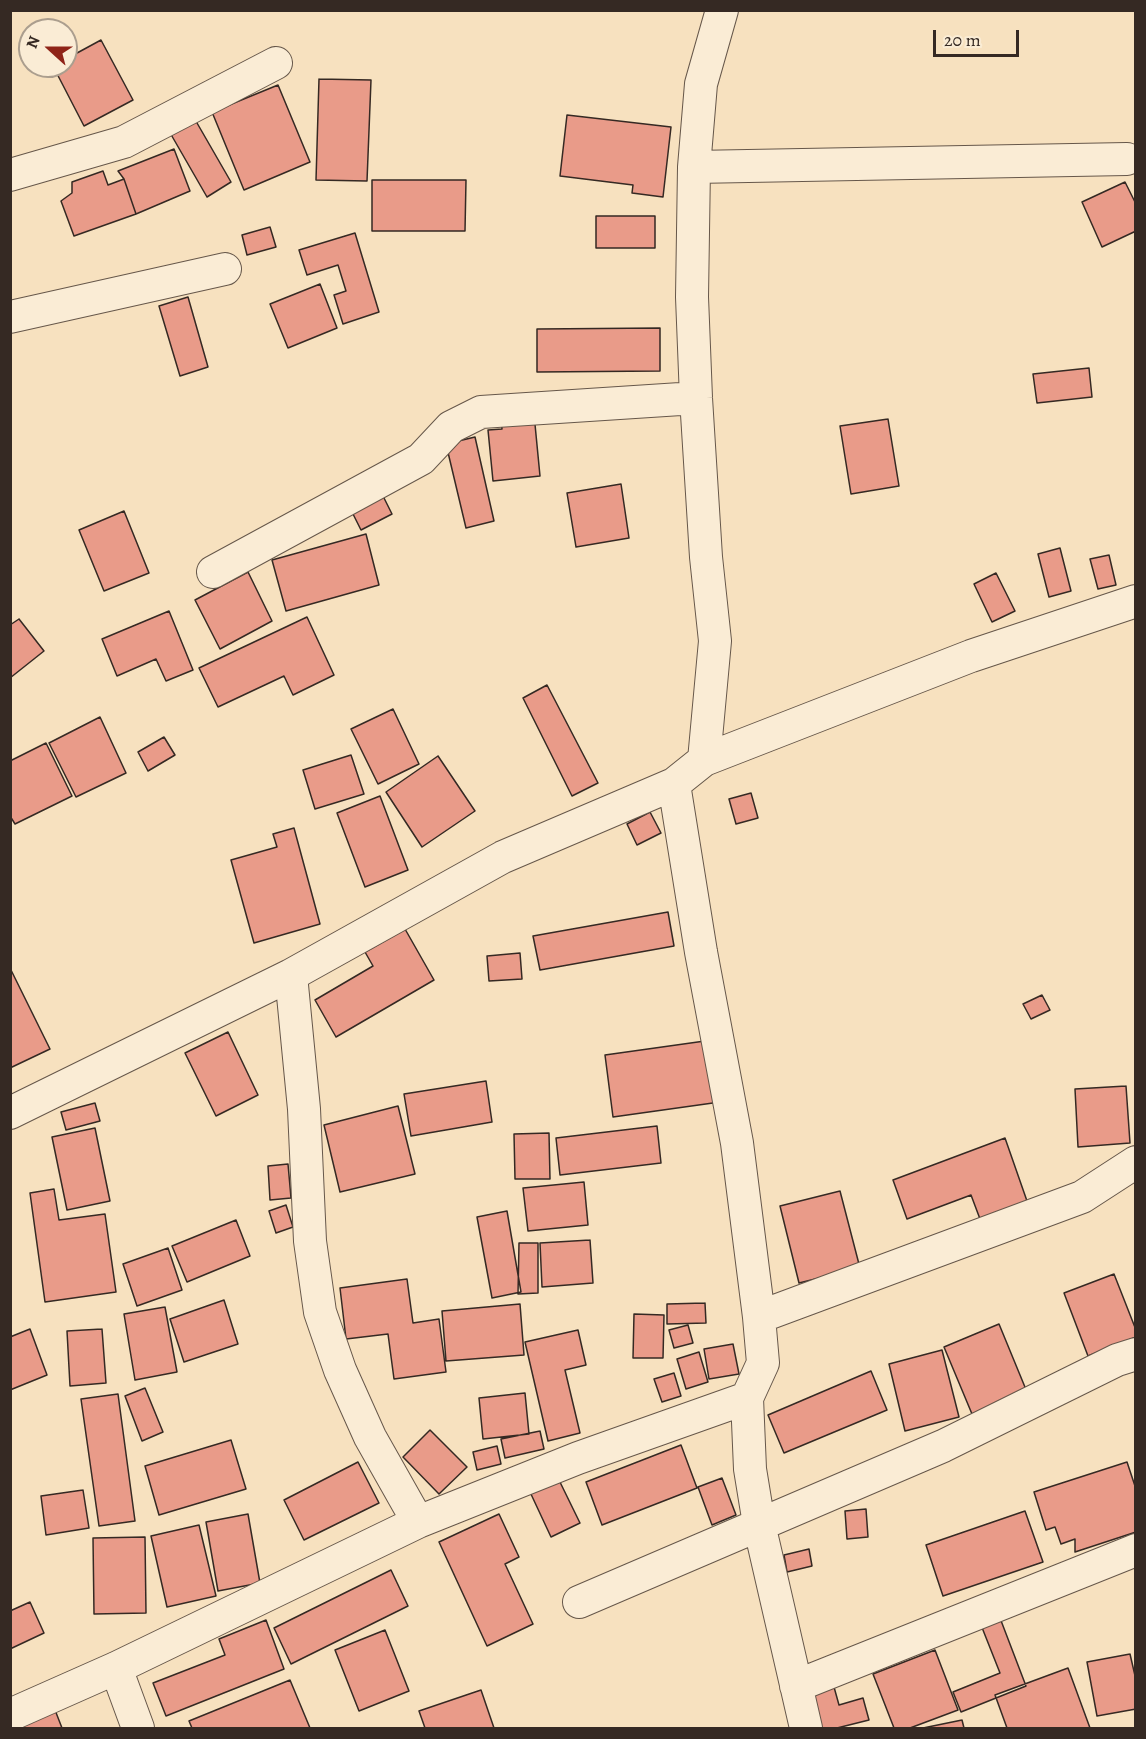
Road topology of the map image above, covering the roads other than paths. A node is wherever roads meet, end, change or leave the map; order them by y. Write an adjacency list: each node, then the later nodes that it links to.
1 (722, 10): 4 (street)
2 (276, 63): 5 (street)
3 (1127, 159): 4 (street)
4 (694, 167): 8 (street)
5 (10, 175)
6 (225, 269): 7 (street)
7 (10, 317)
8 (696, 398): 9 (street); 11 (street)
9 (213, 572)
10 (1136, 601): 11 (street)
11 (704, 760): 12 (street)
12 (674, 784): 13 (street); 16 (street)
13 (291, 975): 14 (street); 19 (street)
14 (10, 1113)
15 (1136, 1162): 16 (street)
16 (759, 1317): 18 (street)
17 (1136, 1354): 20 (street)
18 (747, 1398): 19 (street); 20 (street)
19 (418, 1522): 23 (street)
20 (759, 1524): 22 (street); 24 (street)
21 (1136, 1550): 24 (street)
22 (579, 1602)
23 (116, 1668): 25 (street); 26 (street)
24 (796, 1686): 27 (street)
25 (10, 1715)
26 (138, 1728)
27 (806, 1728)

